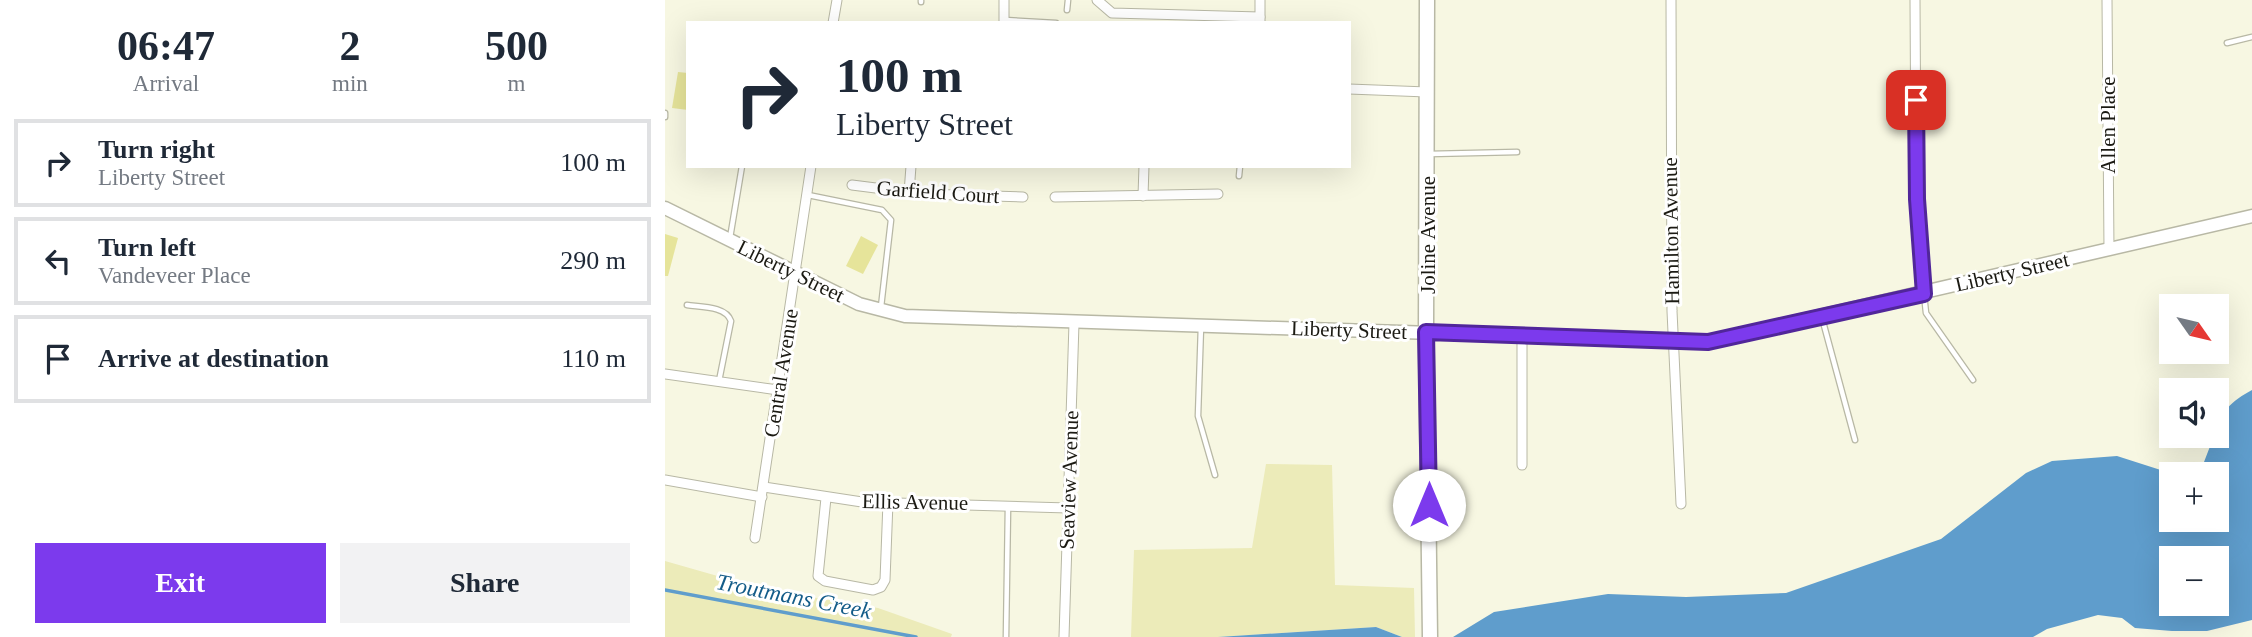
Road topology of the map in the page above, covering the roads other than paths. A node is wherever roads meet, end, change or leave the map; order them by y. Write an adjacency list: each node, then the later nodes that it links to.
1 (837, 0): 12 (street)
2 (1004, 0): 13 (street)
3 (1068, 0): 10 (lane)
4 (1097, 0): 11 (street)
5 (1260, 0): 11 (street)
6 (1427, 0): 17 (main road, Joline Avenue)
7 (1671, 0): 46 (street, Hamilton Avenue)
8 (1915, 0): 38 (street)
9 (2108, 0): 36 (street, Allen Place)
10 (1067, 10)
11 (1260, 20)
12 (833, 21)
13 (1004, 21)
14 (2252, 37): 15 (lane)
15 (2227, 43)
16 (1351, 89): 17 (street)
17 (1427, 92): 19 (main road, Joline Avenue)
18 (1517, 152): 19 (lane)
19 (1428, 154): 44 (main road, Joline Avenue)
20 (742, 168): 35 (lane)
21 (811, 168): 28 (street, Central Avenue)
22 (911, 168): 27 (street)
23 (1144, 168): 30 (street)
24 (1240, 168): 25 (lane)
25 (1239, 176)
26 (852, 185): 27 (street, Garfield Court)
27 (909, 193): 31 (street, Garfield Court)
28 (807, 194): 37 (street, Central Avenue); 40 (lane)
29 (1218, 194): 30 (street)
30 (1143, 196): 32 (street)
31 (1023, 197)
32 (1055, 197)
33 (665, 208): 35 (street, Liberty Street)
34 (2252, 216): 36 (street, Liberty Street)
35 (729, 240): 37 (street, Liberty Street)
36 (2109, 250): 38 (street, Liberty Street)
37 (795, 273): 40 (street, Liberty Street); 50 (street, Central Avenue)
38 (1924, 294): 41 (street, Liberty Street); 48 (lane)
39 (687, 305): 49 (lane)
40 (880, 311): 42 (street, Liberty Street)
41 (1822, 317): 46 (street, Liberty Street); 51 (lane)
42 (1074, 323): 43 (street, Liberty Street); 61 (street, Seaview Avenue)
43 (1201, 326): 44 (street, Liberty Street); 53 (lane)
44 (1426, 332): 45 (street, Liberty Street); 65 (main road, Joline Avenue)
45 (1522, 336): 46 (street, Liberty Street); 52 (street)
46 (1673, 341): 59 (street, Hamilton Avenue)
47 (665, 374): 49 (street)
48 (1973, 380)
49 (719, 382): 50 (street)
50 (778, 390): 55 (street, Central Avenue)
51 (1855, 440)
52 (1523, 465)
53 (1215, 475)
54 (665, 480): 56 (street)
55 (764, 487): 56 (street, Central Avenue); 57 (street, Ellis Avenue)
56 (762, 497): 62 (street, Central Avenue)
57 (826, 498): 58 (street, Ellis Avenue); 58 (street)
58 (888, 502): 60 (street, Ellis Avenue)
59 (1681, 504)
60 (1008, 505): 61 (street, Ellis Avenue); 63 (lane)
61 (1068, 508): 64 (street, Seaview Avenue)
62 (755, 538)
63 (1006, 637)
64 (1064, 637)
65 (1430, 637)

